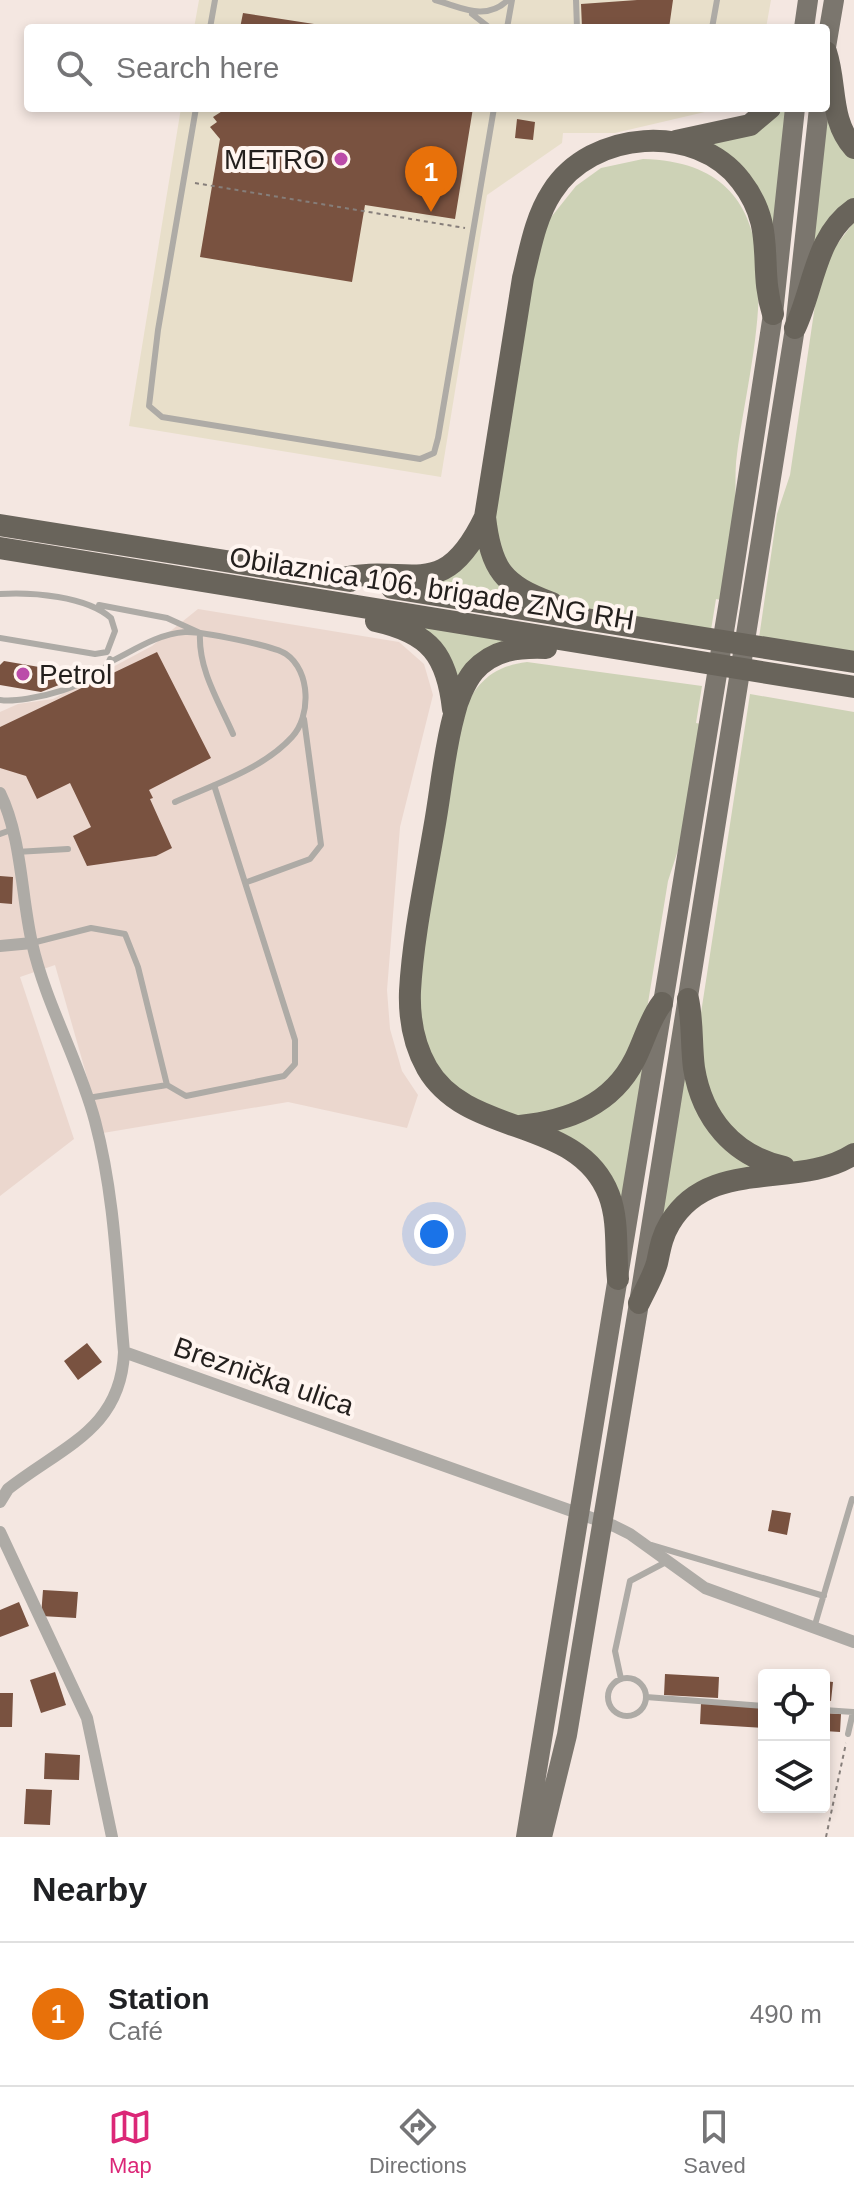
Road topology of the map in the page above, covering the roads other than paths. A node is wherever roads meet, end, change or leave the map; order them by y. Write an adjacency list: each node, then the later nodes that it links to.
1 (215, 0): 9 (lane)
2 (435, 0): 8 (lane)
3 (510, 0): 8 (lane); 11 (lane)
4 (576, 0): 12 (lane)
5 (717, 0): 13 (lane)
6 (808, 0): 14 (main road)
7 (834, 0): 15 (main road)
8 (469, 12): 10 (lane)
9 (211, 24)
10 (485, 24)
11 (507, 24)
12 (577, 24)
13 (713, 24)
14 (805, 24)
15 (830, 25)
16 (830, 64): 23 (highway)
17 (195, 112): 18 (lane)
18 (493, 112)
19 (765, 112): 22 (highway)
20 (795, 112): 25 (main road)
21 (819, 112): 26 (main road)
22 (671, 142): 25 (highway); 27 (highway)
23 (854, 148)
24 (854, 209): 26 (highway)
25 (773, 314): 58 (main road)
26 (795, 328): 57 (main road)
27 (485, 517): 32 (highway); 36 (highway)
28 (0, 525): 32 (highway, Obilaznica 106. brigade ZNG RH)
29 (0, 548): 30 (highway, Obilaznica 106. brigade ZNG RH)
30 (61, 558): 31 (highway); 34 (highway, Obilaznica 106. brigade ZNG RH)
31 (0, 559)
32 (337, 579): 36 (highway, Obilaznica 106. brigade ZNG RH)
33 (0, 594): 35 (lane)
34 (332, 601): 39 (highway, Obilaznica 106. brigade ZNG RH); 45 (highway)
35 (87, 604): 37 (lane); 40 (lane)
36 (594, 620): 42 (highway, Obilaznica 106. brigade ZNG RH)
37 (200, 633): 41 (lane); 46 (lane); 47 (lane)
38 (0, 638): 40 (lane)
39 (595, 645): 43 (highway, Obilaznica 106. brigade ZNG RH); 45 (highway)
40 (107, 652): 41 (lane)
41 (112, 661): 44 (lane)
42 (852, 661)
43 (849, 688)
44 (0, 700)
45 (454, 714): 61 (highway)
46 (304, 719): 48 (lane); 54 (lane)
47 (233, 734)
48 (214, 785): 50 (lane); 54 (lane)
49 (0, 793): 51 (street)
50 (175, 802)
51 (5, 832): 53 (street)
52 (68, 849): 53 (lane)
53 (16, 852): 55 (street)
54 (247, 882): 59 (lane)
55 (32, 943): 56 (street); 59 (lane); 60 (street)
56 (0, 946)
57 (688, 999): 63 (highway); 65 (main road)
58 (662, 1003): 61 (highway); 64 (main road)
59 (167, 1085): 60 (lane)
60 (88, 1098): 66 (street)
61 (515, 1126): 64 (highway)
62 (854, 1154): 63 (highway)
63 (797, 1170): 65 (highway)
64 (618, 1279): 69 (main road)
65 (639, 1303): 70 (main road)
66 (124, 1352): 68 (street); 69 (street, Breznička ulica)
67 (852, 1499): 74 (lane)
68 (0, 1502)
69 (581, 1514): 70 (street, Breznička ulica); 84 (main road)
70 (602, 1522): 72 (street, Breznička ulica); 85 (main road)
71 (0, 1532): 83 (street)
72 (642, 1543): 73 (street, Breznička ulica); 74 (lane)
73 (666, 1562): 75 (street, Breznička ulica); 77 (lane)
74 (824, 1596): 75 (lane)
75 (814, 1628): 76 (street, Breznička ulica)
76 (854, 1642)
77 (621, 1679): 78 (lane); 78 (lane)
78 (646, 1697): 79 (lane)
79 (758, 1706)
80 (830, 1710): 81 (lane)
81 (854, 1710): 82 (lane)
82 (848, 1734)
83 (112, 1837)
84 (526, 1837)
85 (542, 1837)

